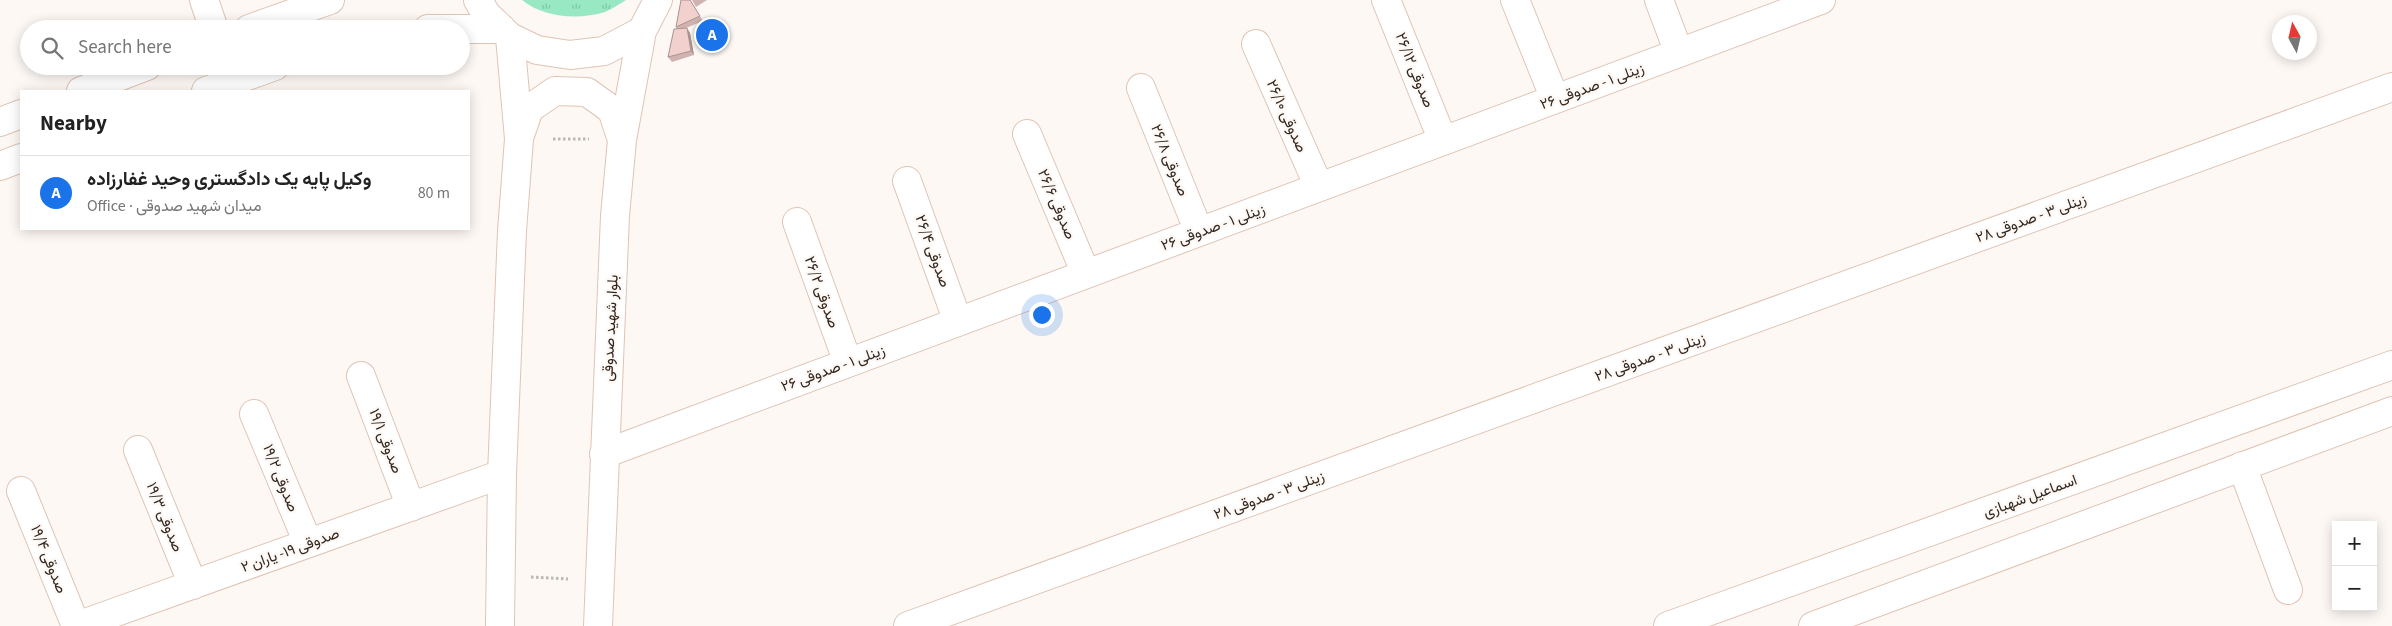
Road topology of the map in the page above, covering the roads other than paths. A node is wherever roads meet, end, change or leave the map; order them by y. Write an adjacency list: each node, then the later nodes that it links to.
1 (204, 0): 10 (street)
2 (330, 0): 11 (street)
3 (478, 0): 14 (street)
4 (658, 0): 13 (street, بلوار شهید صدوقی)
5 (1386, 0): 29 (street, صدوقی ۲۶/۱۲)
6 (1515, 0): 23 (street)
7 (1659, 0): 16 (street)
8 (1821, 0): 9 (street, زینلی ۱ - صدوقی ۲۶)
9 (1784, 6): 16 (street, زینلی ۱ - صدوقی ۲۶)
10 (211, 20)
11 (274, 20)
12 (470, 31): 14 (street)
13 (642, 31): 14 (street); 28 (street, بلوار شهید صدوقی)
14 (506, 33): 27 (street)
15 (1256, 44): 33 (street, صدوقی ۲۶/۱۰)
16 (1679, 53): 23 (street, زینلی ۱ - صدوقی ۲۶)
17 (123, 75): 21 (street)
18 (250, 75): 22 (street)
19 (2392, 87): 55 (street, زینلی ۳ - صدوقی ۲۸)
20 (1141, 88): 35 (street, صدوقی ۲۶/۸)
21 (83, 90)
22 (209, 90)
23 (1555, 99): 29 (street, زینلی ۱ - صدوقی ۲۶)
24 (20, 114): 25 (street)
25 (0, 122)
26 (1027, 134): 36 (street, صدوقی ۲۶/۶)
27 (519, 139): 28 (street); 46 (street)
28 (622, 140): 44 (street, بلوار شهید صدوقی)
29 (1443, 141): 33 (street, زینلی ۱ - صدوقی ۲۶)
30 (20, 158): 31 (street)
31 (0, 166)
32 (907, 181): 37 (street, صدوقی ۲۶/۴)
33 (1319, 187): 35 (street, زینلی ۱ - صدوقی ۲۶)
34 (797, 222): 38 (street, صدوقی ۲۶/۲)
35 (1199, 232): 36 (street, زینلی ۱ - صدوقی ۲۶)
36 (1086, 274): 37 (street, زینلی ۱ - صدوقی ۲۶)
37 (958, 322): 38 (street, زینلی ۱ - صدوقی ۲۶)
38 (848, 363): 44 (street, زینلی ۱ - صدوقی ۲۶)
39 (2392, 365): 56 (street, اسماعیل شهبازی)
40 (361, 376): 48 (street, صدوقی ۱۹/۱)
41 (2392, 411): 45 (street)
42 (254, 414): 49 (street, صدوقی ۱۹/۲)
43 (138, 450): 50 (street, صدوقی ۱۹/۳)
44 (604, 454): 54 (street, بلوار شهید صدوقی)
45 (2242, 466): 51 (street); 57 (street)
46 (502, 474): 48 (street, صدوقی ۱۹- یاران ۲); 53 (street)
47 (21, 492): 52 (street, صدوقی ۱۹/۴)
48 (411, 506): 49 (street, صدوقی ۱۹- یاران ۲)
49 (308, 543): 50 (street, صدوقی ۱۹- یاران ۲)
50 (193, 585): 52 (street, صدوقی ۱۹- یاران ۲)
51 (2288, 590)
52 (77, 626)
53 (500, 626)
54 (598, 626)
55 (908, 626)
56 (1668, 626)
57 (1813, 626)

